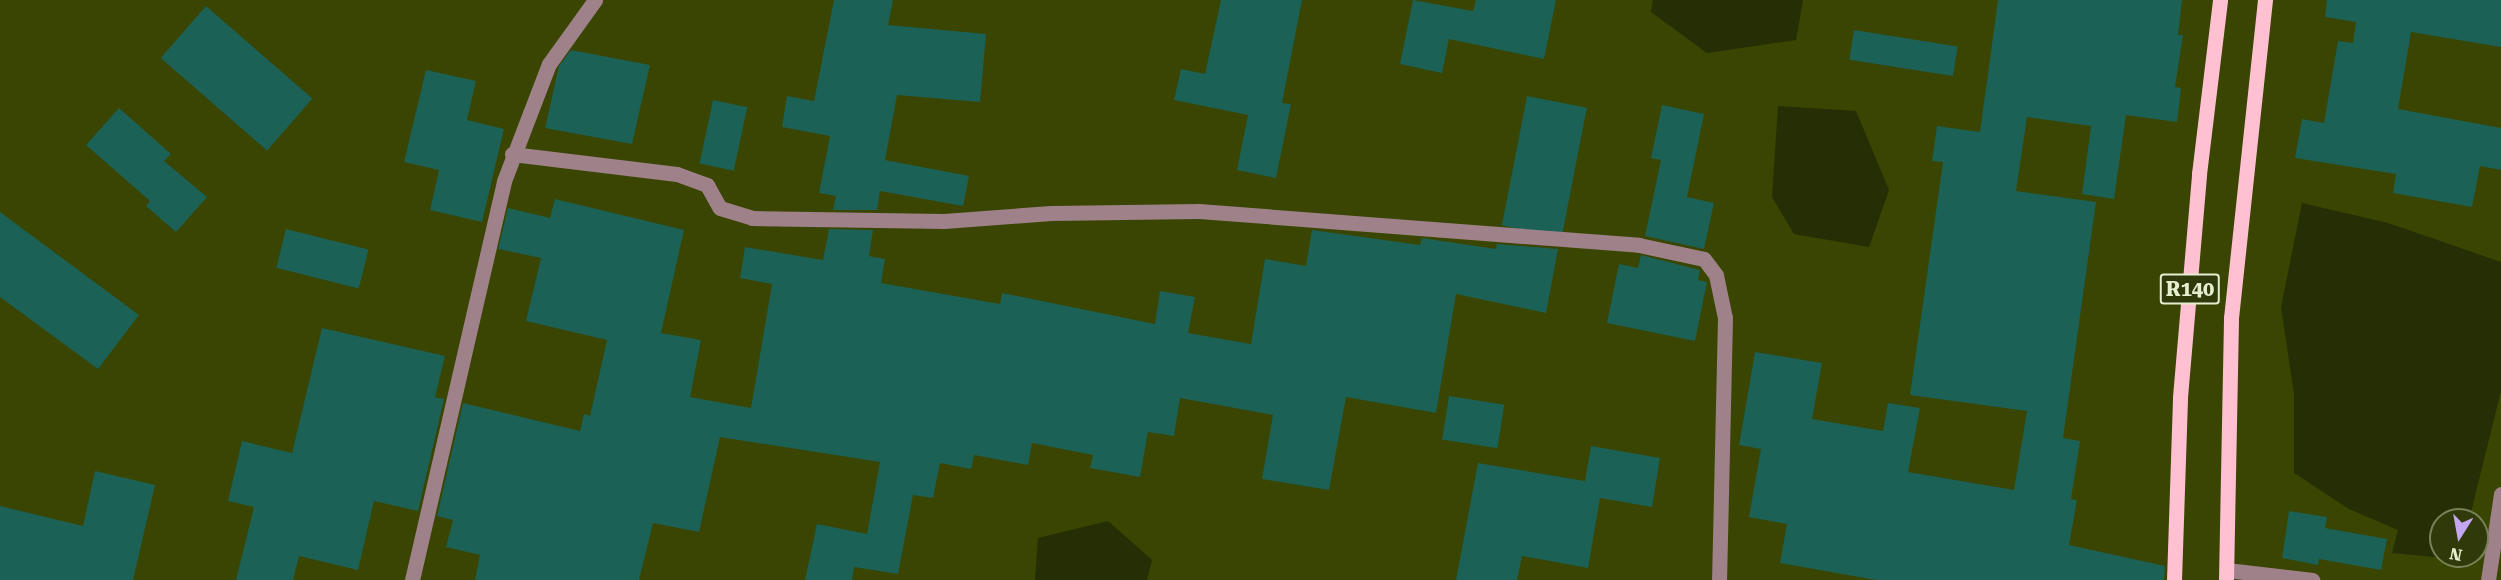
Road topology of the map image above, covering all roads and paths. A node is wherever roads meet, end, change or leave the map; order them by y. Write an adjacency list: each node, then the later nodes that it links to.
1 (595, 0): 4 (street)
2 (2220, 0): 9 (main road, R140)
3 (2265, 0): 6 (main road, R140)
4 (512, 154): 7 (street); 8 (street)
5 (2501, 494): 11 (street)
6 (2227, 575): 10 (street)
7 (412, 580)
8 (1719, 580)
9 (2174, 580)
10 (2312, 580)
11 (2488, 580)

